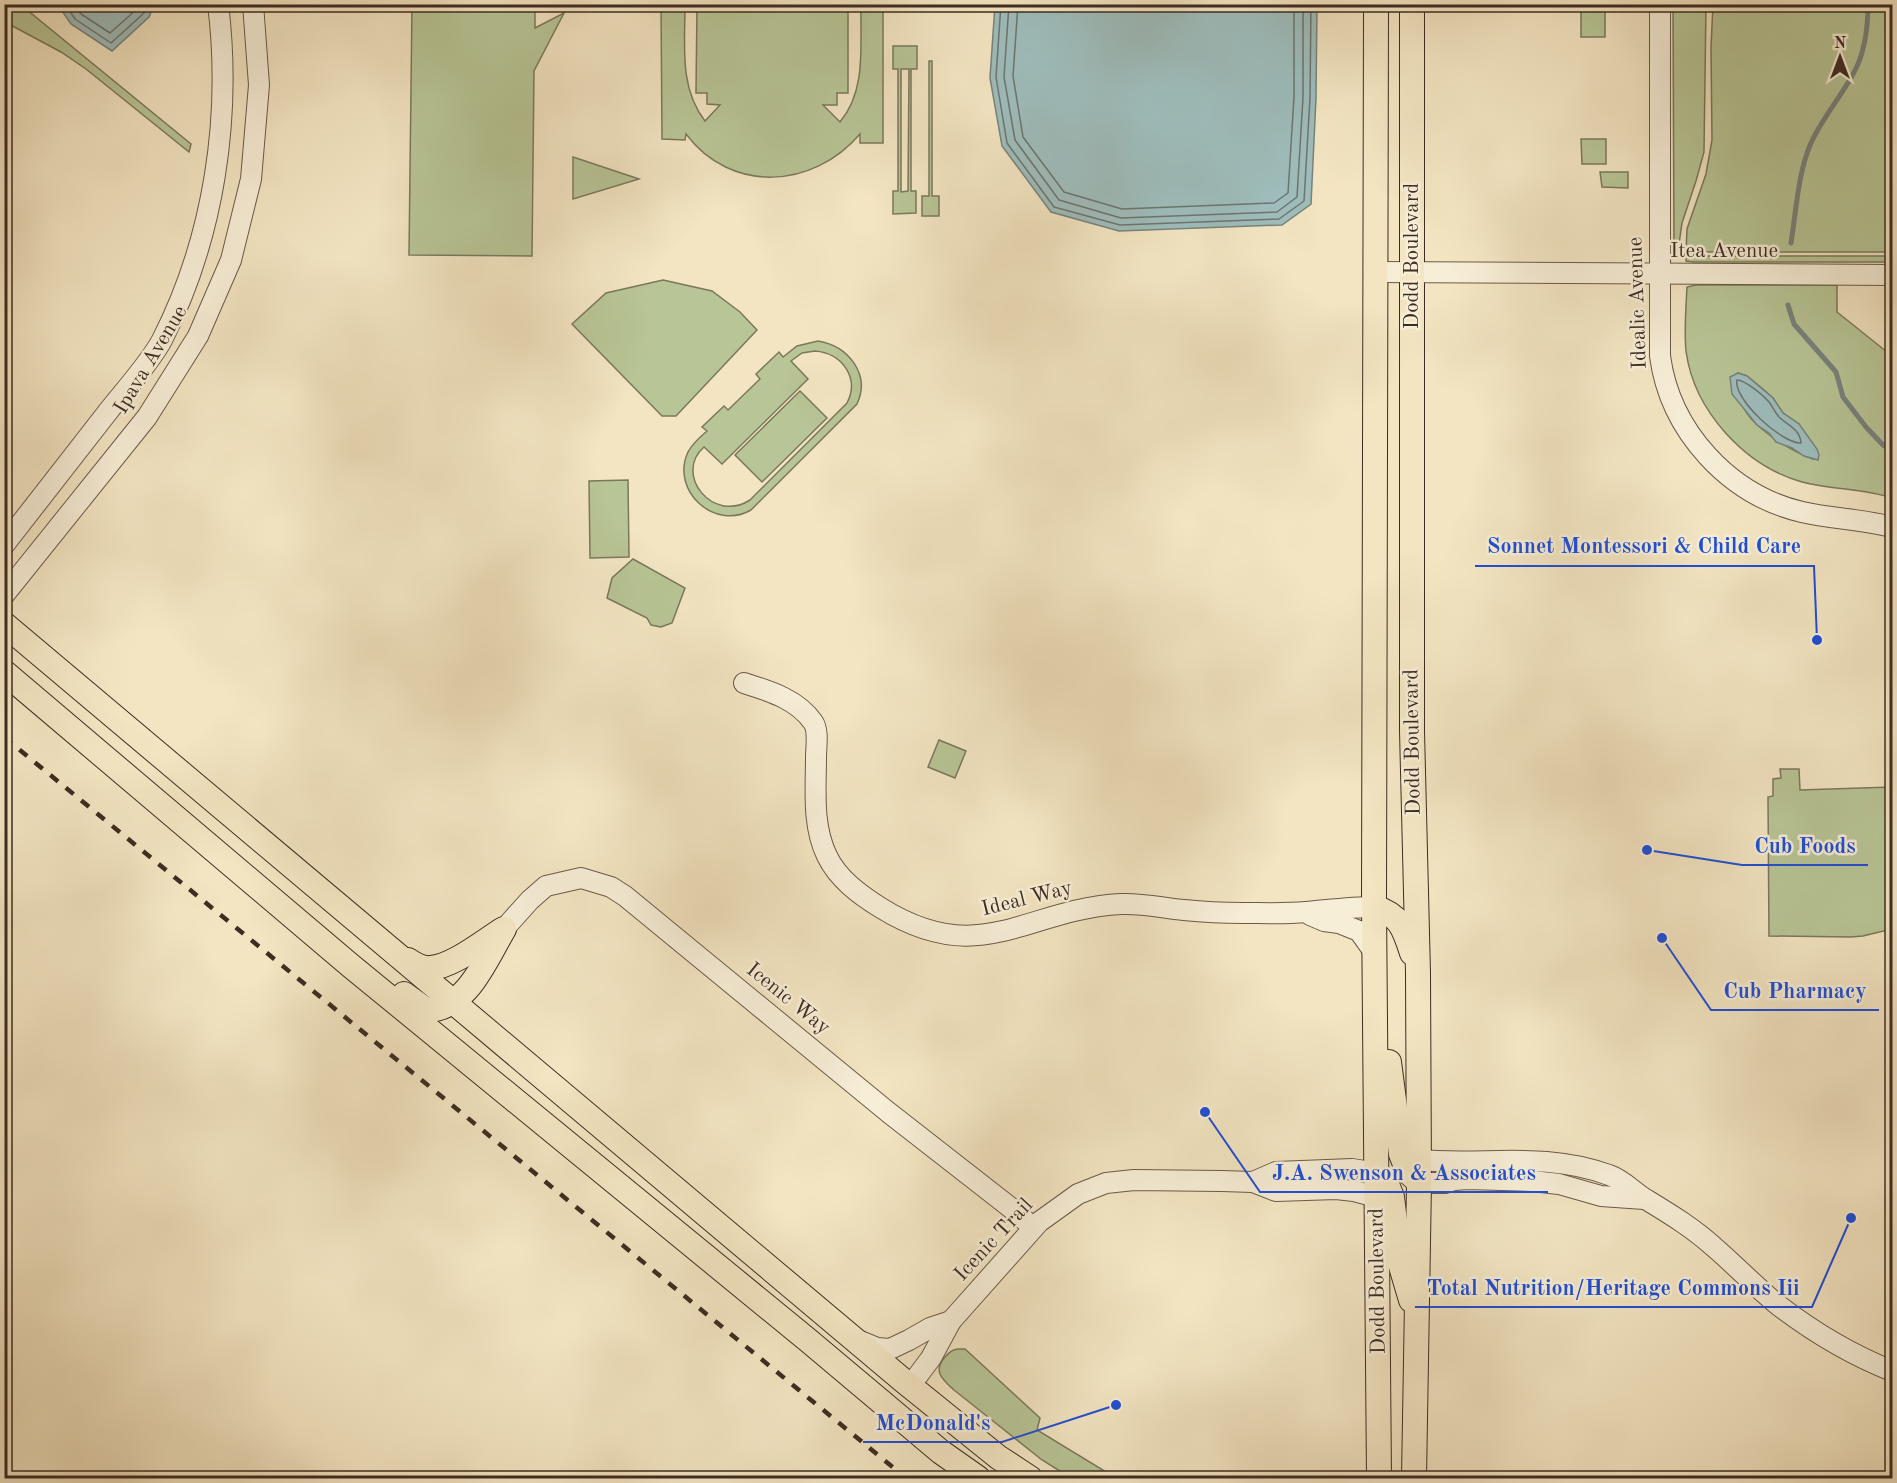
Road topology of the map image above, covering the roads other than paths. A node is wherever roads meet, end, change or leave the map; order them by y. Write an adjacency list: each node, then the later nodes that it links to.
1 (218, 4): 11 (street, Ipava Avenue)
2 (254, 4): 12 (street, Ipava Avenue)
3 (1376, 4): 6 (main road, Dodd Boulevard)
4 (1412, 4): 7 (main road, Dodd Boulevard)
5 (1660, 4): 8 (street, Idealic Avenue)
6 (1377, 272): 7 (street, Itea Avenue); 16 (main road, Dodd Boulevard)
7 (1412, 272): 8 (street, Itea Avenue); 22 (main road, Dodd Boulevard)
8 (1659, 275): 9 (street, Itea Avenue); 10 (street, Idealic Avenue)
9 (1893, 275)
10 (1893, 527)
11 (4, 545)
12 (4, 595)
13 (4, 624): 20 (main road)
14 (4, 672): 21 (main road)
15 (744, 682): 17 (street, Ideal Way)
16 (1374, 907): 17 (street, Ideal Way); 19 (main road, Dodd Boulevard); 22 (main road)
17 (1305, 912): 19 (street, Ideal Way)
18 (504, 929): 20 (main road); 23 (main road); 29 (street, Icenic Way)
19 (1374, 952): 24 (main road, Dodd Boulevard)
20 (399, 956): 23 (main road)
21 (351, 966): 23 (main road); 33 (main road)
22 (1418, 973): 25 (main road, Dodd Boulevard)
23 (453, 1001): 32 (main road)
24 (1376, 1014): 25 (main road); 26 (main road, Dodd Boulevard)
25 (1419, 1171): 30 (main road, Dodd Boulevard); 34 (street)
26 (1378, 1173): 27 (street, Icenic Trail); 28 (main road, Dodd Boulevard); 30 (main road)
27 (1253, 1182): 28 (street, Icenic Trail); 29 (street, Icenic Trail)
28 (1377, 1197): 38 (main road, Dodd Boulevard)
29 (1033, 1228): 31 (street, Icenic Trail)
30 (1418, 1319): 39 (main road, Dodd Boulevard)
31 (951, 1321): 32 (street, Icenic Trail); 35 (street, Icenic Trail)
32 (855, 1339): 35 (main road)
33 (825, 1355): 35 (main road); 36 (main road)
34 (1893, 1371)
35 (910, 1386): 37 (main road)
36 (978, 1479)
37 (1030, 1479)
38 (1379, 1479)
39 (1414, 1479)

